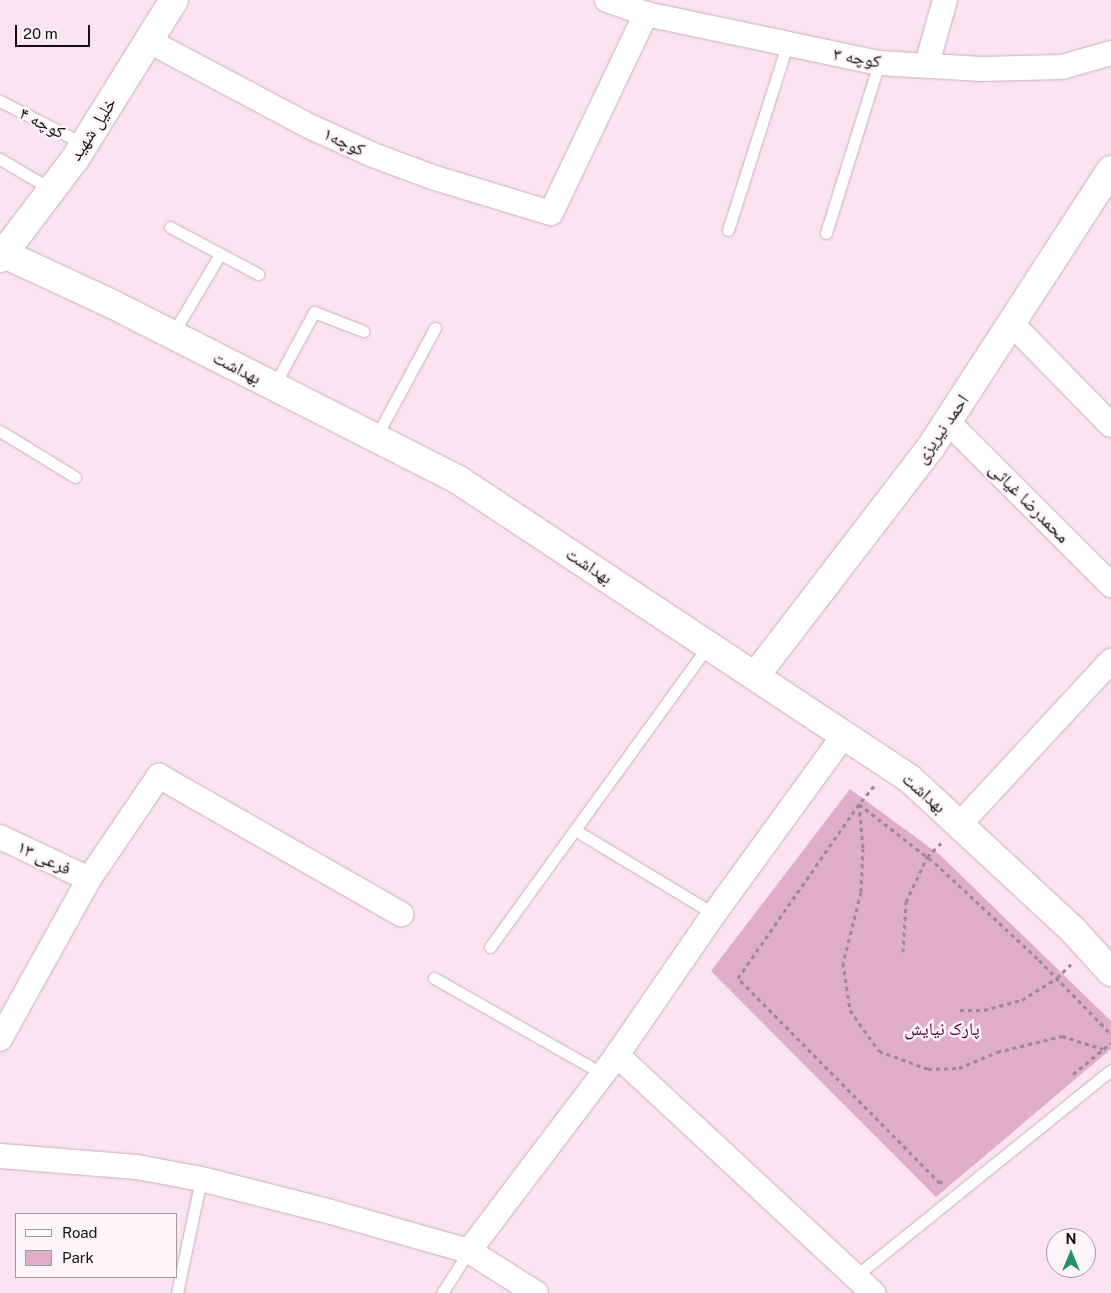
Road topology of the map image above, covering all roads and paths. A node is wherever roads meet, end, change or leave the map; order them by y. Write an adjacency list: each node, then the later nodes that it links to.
1 (174, 0): 5 (street, خلیل شهید)
2 (607, 0): 4 (street, کوچه ۳)
3 (945, 0): 9 (street)
4 (646, 14): 5 (street, کوچه۱); 6 (street, کوچه ۳)
5 (149, 41): 11 (street, خلیل شهید)
6 (786, 45): 8 (street, کوچه ۳); 16 (lane)
7 (1111, 53): 9 (street, کوچه ۳)
8 (880, 63): 9 (street, کوچه ۳); 17 (lane)
9 (927, 64)
10 (0, 102): 11 (lane, کوچه ۴)
11 (84, 144): 14 (street, خلیل شهید)
12 (0, 160): 14 (lane)
13 (1111, 170): 21 (street, احمد نیریزی)
14 (51, 189): 18 (street, خلیل شهید)
15 (170, 227): 19 (lane)
16 (728, 230)
17 (826, 233)
18 (1, 254): 24 (street, بهداشت)
19 (220, 254): 20 (lane); 24 (lane)
20 (258, 274)
21 (1012, 324): 26 (street, احمد نیریزی); 27 (street)
22 (436, 328): 29 (lane)
23 (362, 331): 25 (lane)
24 (172, 335): 25 (street, بهداشت)
25 (274, 386): 29 (street, بهداشت)
26 (948, 422): 31 (street, محمدرضا غیاثی); 34 (street, احمد نیریزی)
27 (1111, 426)
28 (0, 431): 30 (lane)
29 (376, 437): 32 (street, بهداشت)
30 (75, 477)
31 (1111, 585)
32 (709, 645): 34 (street, بهداشت); 38 (lane)
33 (1111, 661): 37 (street)
34 (756, 676): 35 (street, بهداشت)
35 (844, 735): 37 (street, بهداشت); 43 (street)
36 (859, 804): 40 (path); 54 (path); 60 (path)
37 (959, 825): 40 (path); 45 (street, بهداشت)
38 (575, 830): 43 (lane); 44 (lane)
39 (0, 837): 41 (street, فرعی ۱۳)
40 (927, 857): 46 (path); 49 (path)
41 (89, 880): 42 (street); 52 (street)
42 (401, 914)
43 (714, 914): 55 (street)
44 (490, 947)
45 (1088, 947): 47 (street, بهداشت); 49 (path)
46 (903, 952)
47 (1111, 972)
48 (434, 978): 57 (lane)
49 (1057, 978): 50 (path); 51 (path)
50 (960, 1010)
51 (1111, 1034)
52 (0, 1039)
53 (1111, 1043): 54 (path)
54 (1103, 1049): 58 (path)
55 (617, 1055): 57 (street); 63 (street)
56 (1111, 1070): 63 (lane)
57 (603, 1074): 62 (street)
58 (1066, 1080)
59 (0, 1156): 61 (street)
60 (947, 1177)
61 (201, 1180): 62 (street); 64 (lane)
62 (469, 1251): 65 (lane); 66 (street)
63 (857, 1275): 67 (street)
64 (177, 1293)
65 (442, 1293)
66 (536, 1293)
67 (873, 1293)

